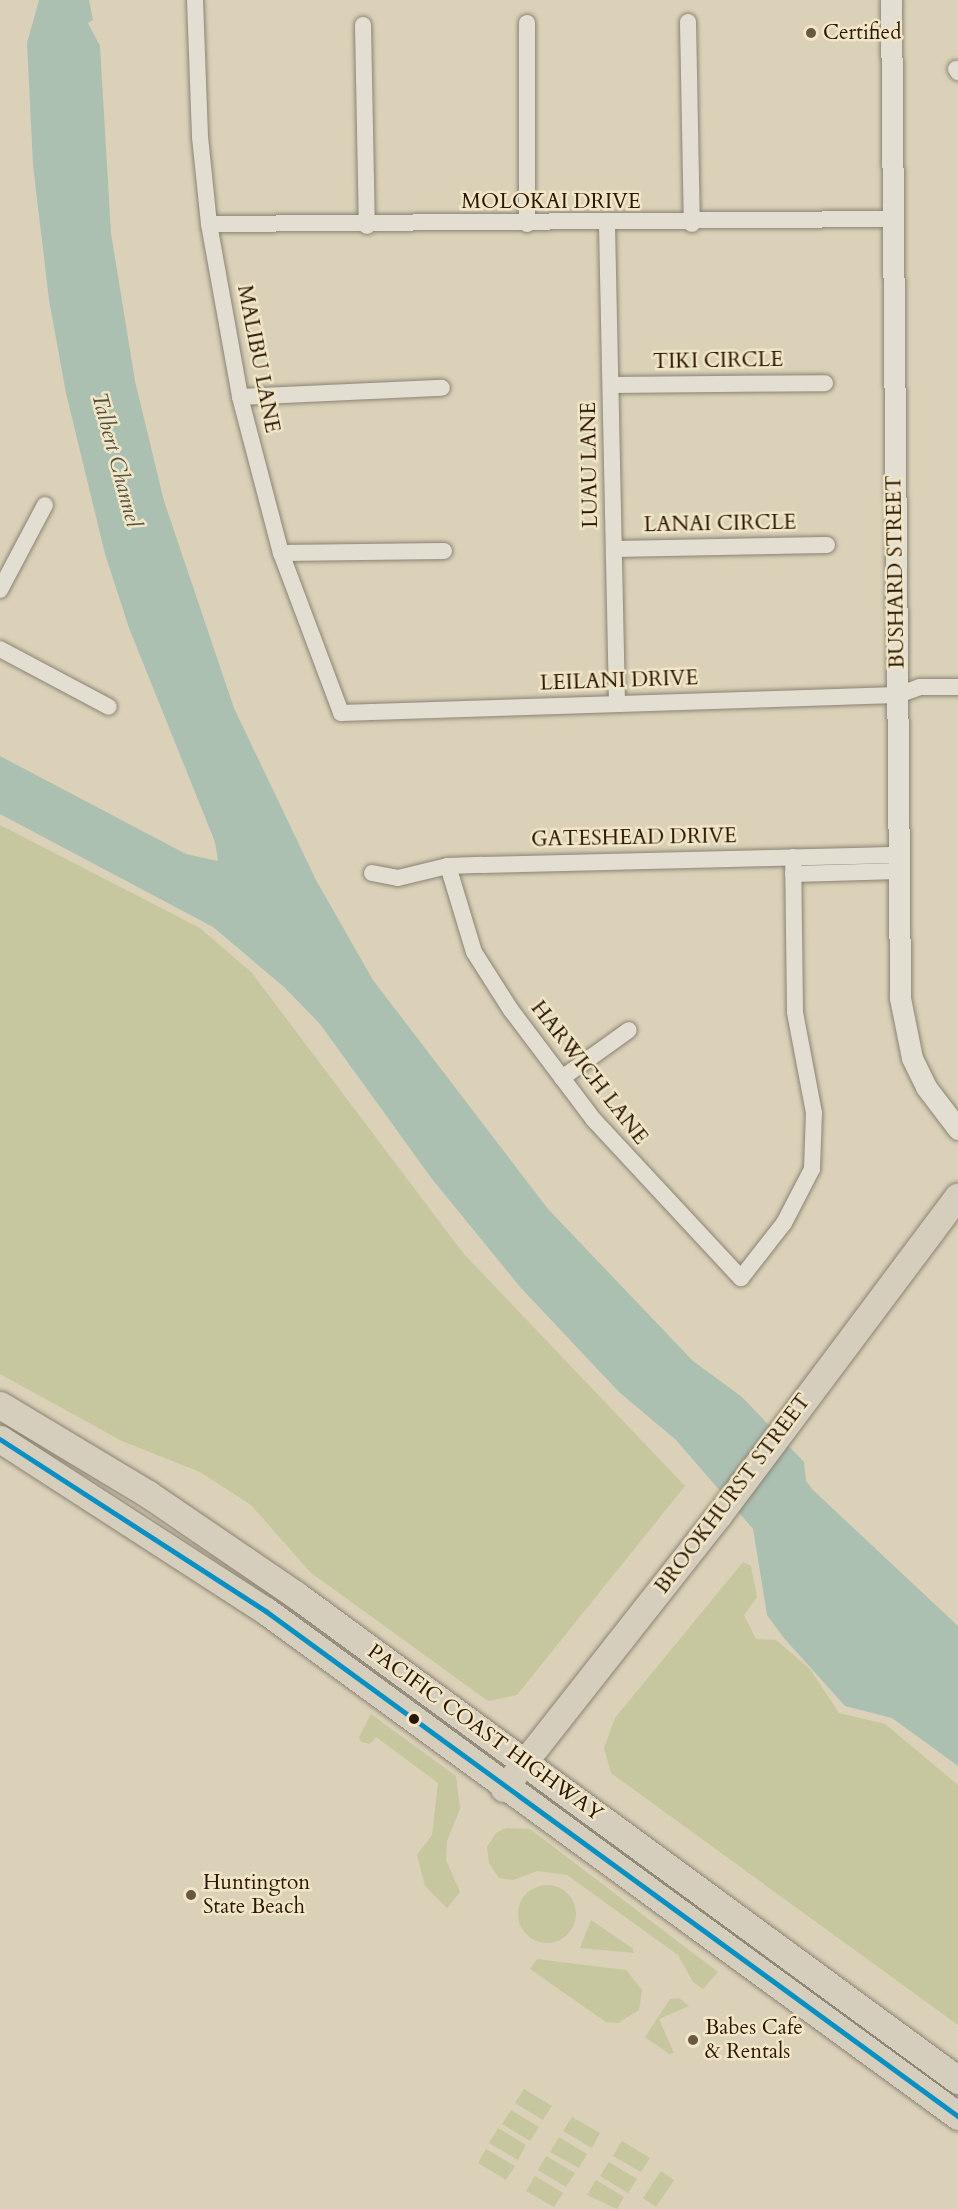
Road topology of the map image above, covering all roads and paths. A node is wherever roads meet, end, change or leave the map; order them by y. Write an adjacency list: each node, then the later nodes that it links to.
1 (195, 0): 7 (street, MALIBU LANE)
2 (891, 0): 6 (street, BUSHARD STREET)
3 (688, 22): 9 (street)
4 (527, 23): 8 (street)
5 (363, 25): 11 (street)
6 (893, 219): 9 (street, MOLOKAI DRIVE); 24 (street, BUSHARD STREET)
7 (209, 224): 11 (street, MOLOKAI DRIVE); 15 (street, MALIBU LANE)
8 (527, 224): 10 (street, MOLOKAI DRIVE); 11 (street, MOLOKAI DRIVE)
9 (692, 224): 10 (street, MOLOKAI DRIVE)
10 (607, 225): 13 (street, LUAU LANE)
11 (367, 226)
12 (825, 383): 13 (street, TIKI CIRCLE)
13 (611, 385): 18 (street, LUAU LANE)
14 (442, 388): 15 (street)
15 (240, 397): 20 (street, MALIBU LANE)
16 (45, 505): 21 (street)
17 (827, 545): 18 (street, LANAI CIRCLE)
18 (615, 549): 25 (street, LUAU LANE)
19 (444, 550): 20 (street)
20 (280, 553): 27 (street, MALIBU LANE)
21 (0, 590)
22 (0, 649): 26 (street)
23 (958, 687): 24 (street, LEILANI DRIVE)
24 (898, 695): 25 (street, LEILANI DRIVE); 28 (street, BUSHARD STREET)
25 (617, 704): 27 (street, LEILANI DRIVE)
26 (109, 707)
27 (341, 713)
28 (899, 863): 29 (street, GATESHEAD DRIVE); 34 (street, BUSHARD STREET)
29 (793, 865): 30 (street, GATESHEAD DRIVE); 33 (street, HARWICH LANE)
30 (448, 866): 31 (street, GATESHEAD DRIVE); 33 (street, HARWICH LANE)
31 (372, 873)
32 (629, 1030): 33 (street)
33 (562, 1078)
34 (958, 1129)
35 (958, 1197): 38 (main road, BROOKHURST STREET)
36 (0, 1405): 38 (highway, PACIFIC COAST HIGHWAY)
37 (0, 1439): 39 (highway, PACIFIC COAST HIGHWAY)
38 (526, 1762): 39 (main road, BROOKHURST STREET); 40 (highway, PACIFIC COAST HIGHWAY)
39 (504, 1789): 41 (highway, PACIFIC COAST HIGHWAY)
40 (958, 2080)
41 (958, 2116)

